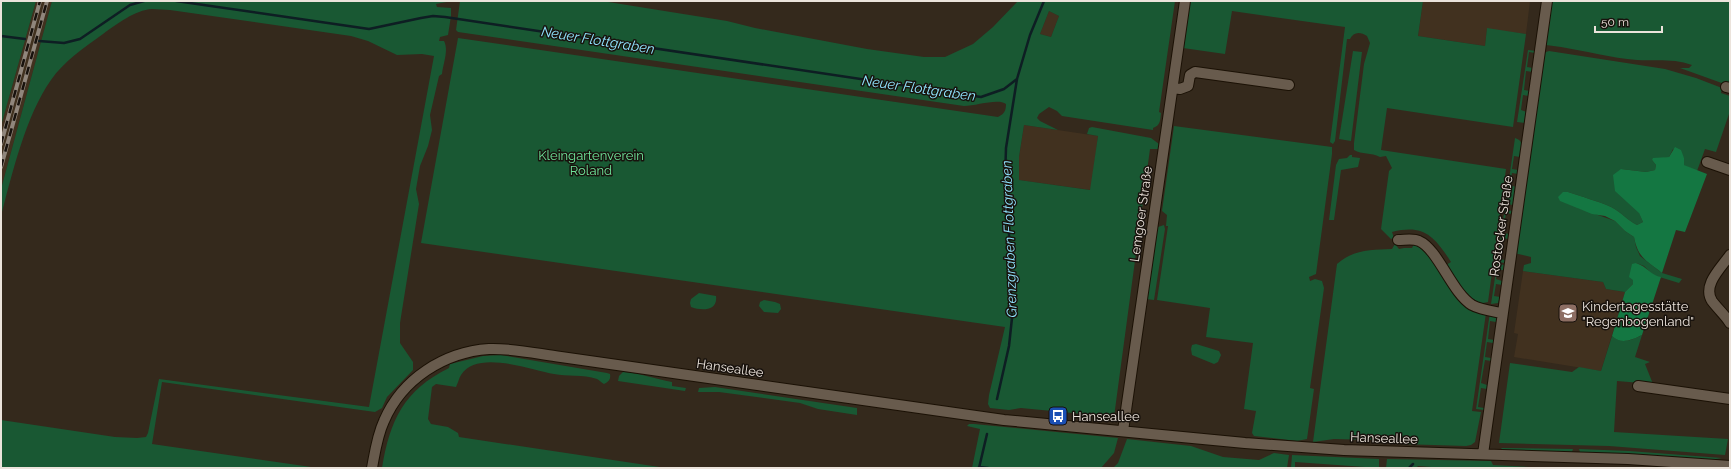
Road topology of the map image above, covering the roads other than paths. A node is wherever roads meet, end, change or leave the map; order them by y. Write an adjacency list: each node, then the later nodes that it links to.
1 (1185, 1): 4 (street, Lemgoer Straße)
2 (1547, 1): 9 (street, Rostocker Straße)
3 (1289, 85): 4 (street)
4 (1173, 88): 13 (street, Lemgoer Straße)
5 (1707, 162): 6 (street)
6 (1730, 170)
7 (1398, 240): 9 (street)
8 (1730, 255): 10 (street)
9 (1502, 313): 14 (street, Rostocker Straße)
10 (1730, 323)
11 (1638, 386): 12 (street)
12 (1730, 399)
13 (1124, 432): 14 (street, Hanseallee); 16 (street, Hanseallee)
14 (1483, 454): 15 (street, Hanseallee)
15 (1730, 466)
16 (372, 468)

